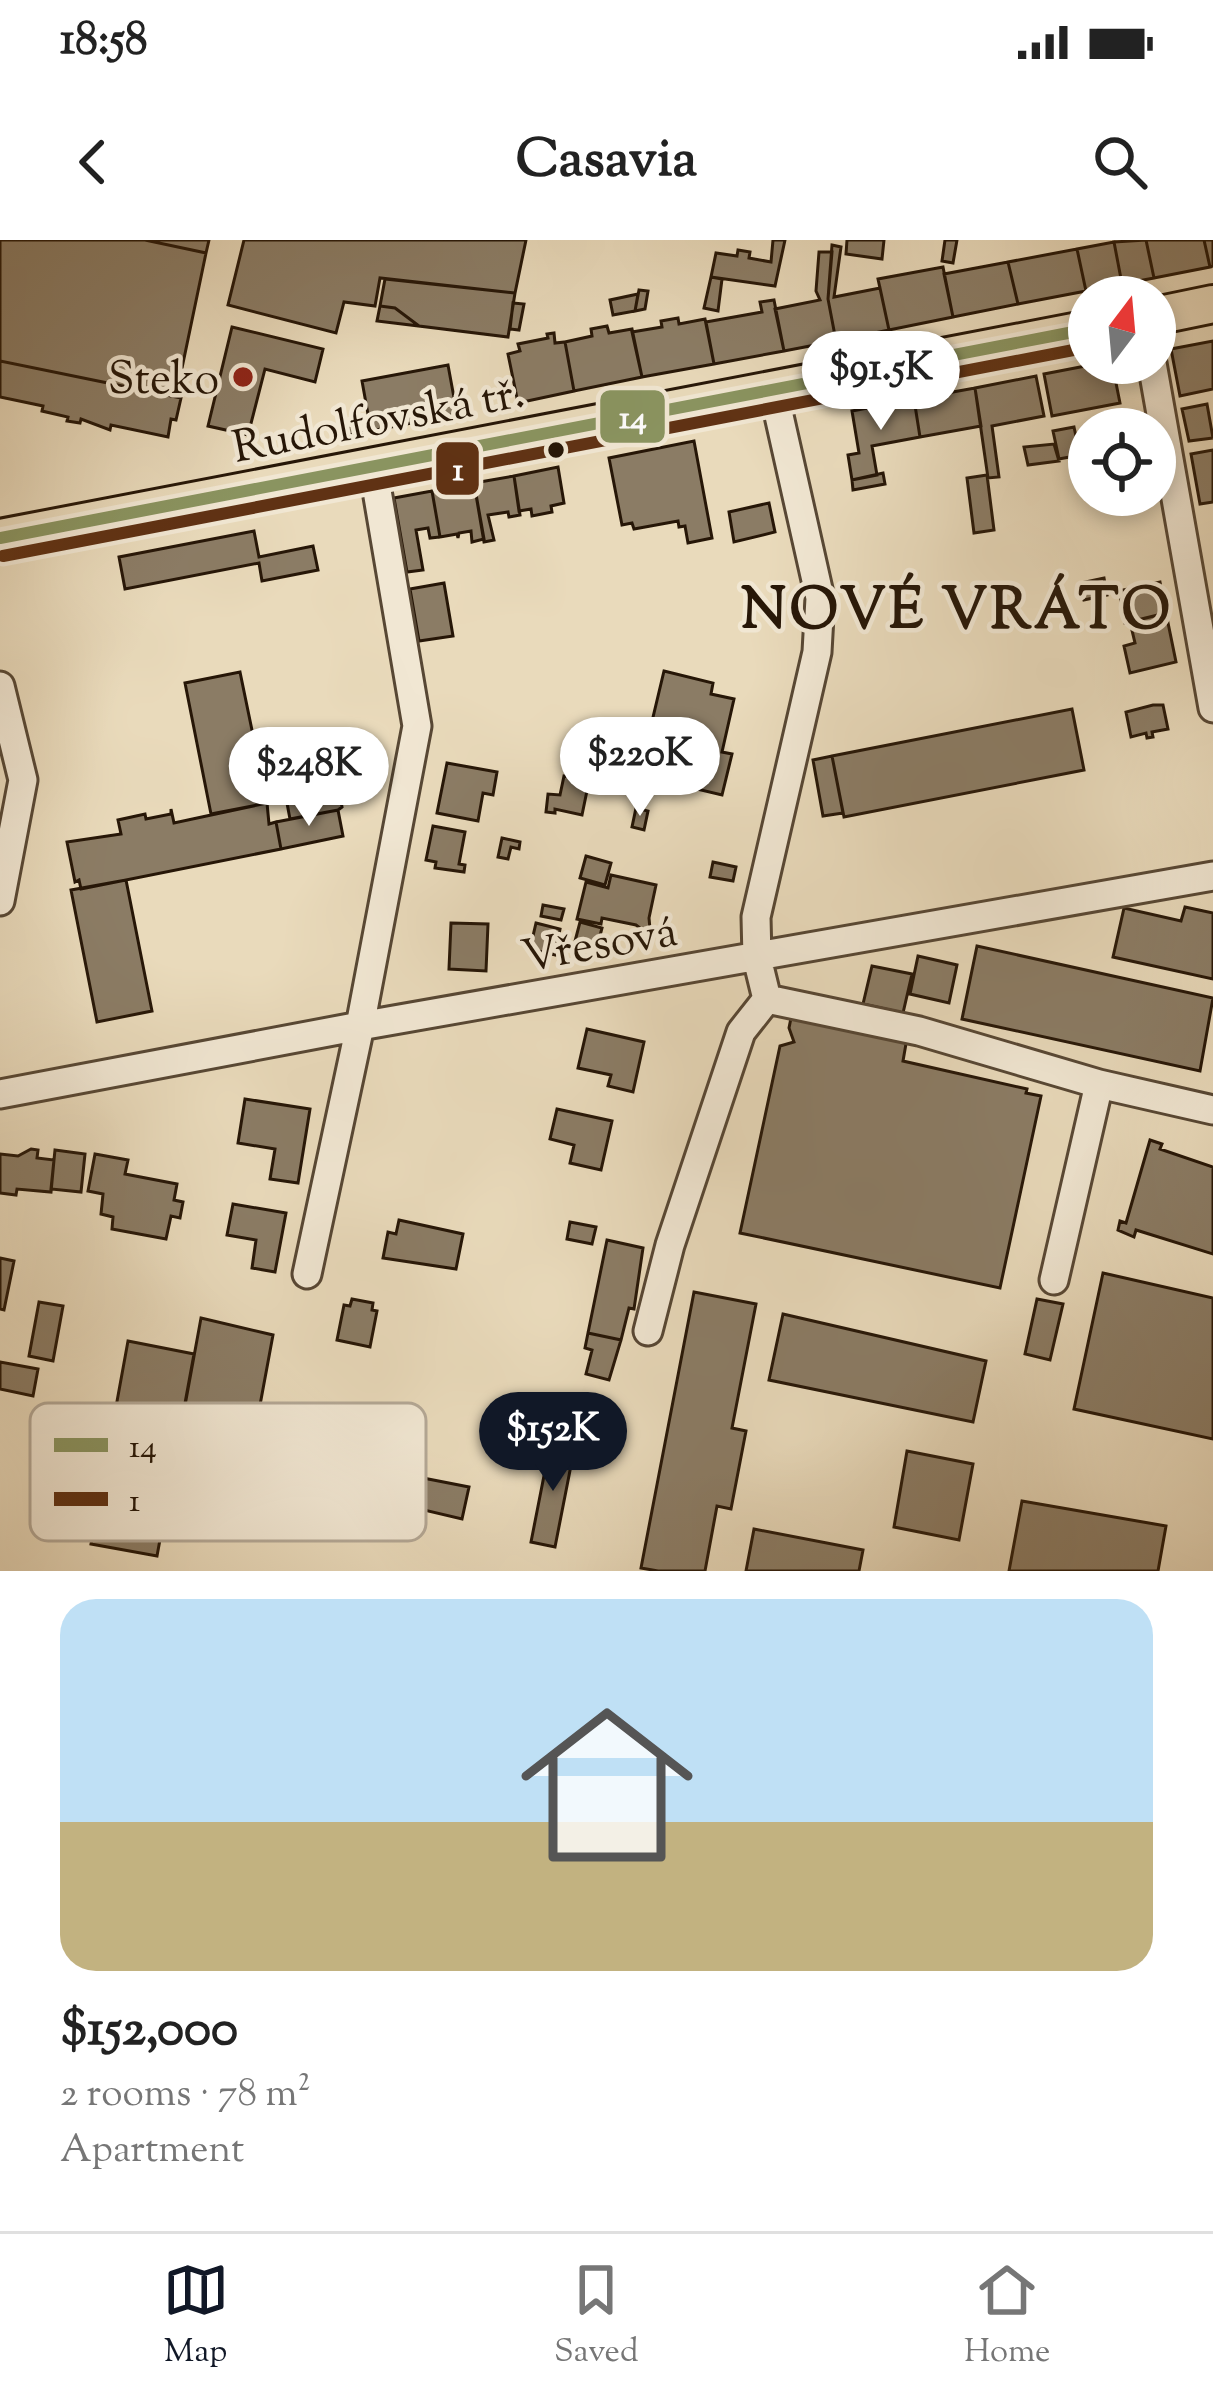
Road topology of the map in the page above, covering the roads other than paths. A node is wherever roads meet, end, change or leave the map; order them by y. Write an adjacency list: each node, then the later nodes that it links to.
1 (1213, 304): 2 (main road)
2 (1176, 312)
3 (1068, 333): 5 (main road, Rudolfovská tř.)
4 (1156, 384): 9 (street)
5 (773, 389): 6 (main road, Rudolfovská tř.); 12 (street)
6 (374, 467): 7 (main road, Rudolfovská tř.); 14 (street)
7 (0, 538)
8 (0, 686): 11 (street)
9 (1213, 708)
10 (1213, 876): 12 (street, Vřesová)
11 (0, 901)
12 (758, 958): 13 (street); 14 (street, Vřesová)
13 (767, 999): 15 (street); 20 (street)
14 (360, 1026): 16 (street, Vřesová); 18 (street)
15 (1099, 1084): 17 (street); 19 (street)
16 (0, 1094)
17 (1213, 1110)
18 (307, 1274)
19 (1054, 1280)
20 (648, 1331)

